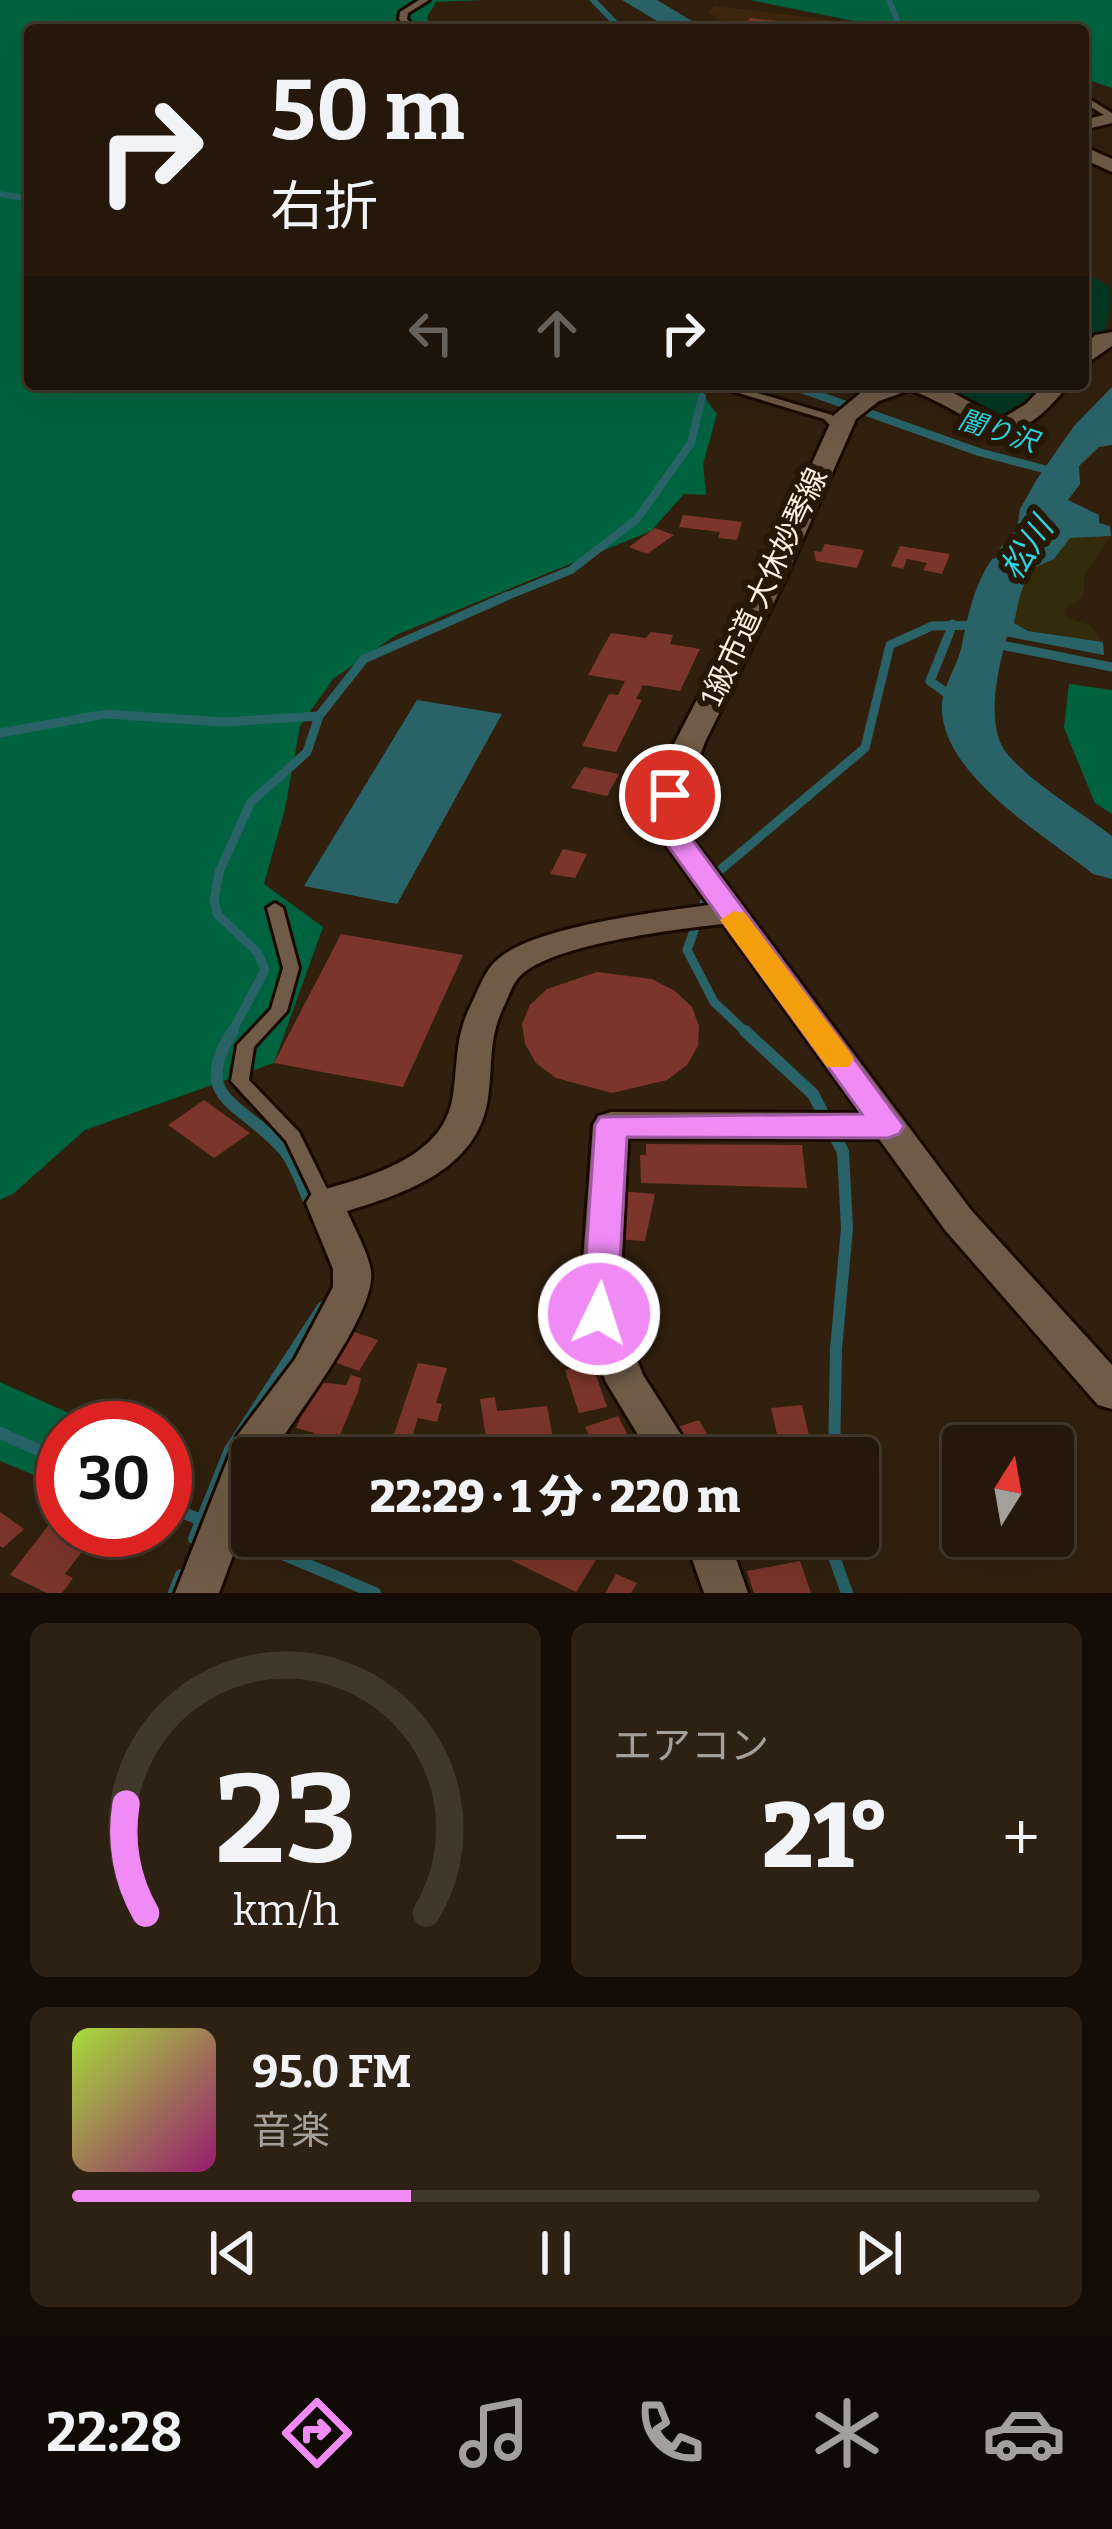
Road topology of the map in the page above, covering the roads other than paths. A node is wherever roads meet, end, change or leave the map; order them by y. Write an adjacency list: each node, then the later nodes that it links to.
1 (425, 0): 2 (lane)
2 (407, 24)
3 (736, 390): 7 (lane)
4 (885, 390): 7 (street)
5 (931, 390): 6 (street)
6 (1053, 390)
7 (854, 399): 9 (street, 1級市道 大休妙琴線)
8 (274, 908): 11 (lane)
9 (721, 908): 10 (street, 1級市道 大休妙琴線); 11 (street)
10 (888, 1126): 12 (street, 1級市道 大休妙琴線); 13 (street)
11 (325, 1203): 15 (street)
12 (1112, 1394)
13 (661, 1437)
14 (713, 1557): 16 (street)
15 (197, 1593)
16 (726, 1593)

